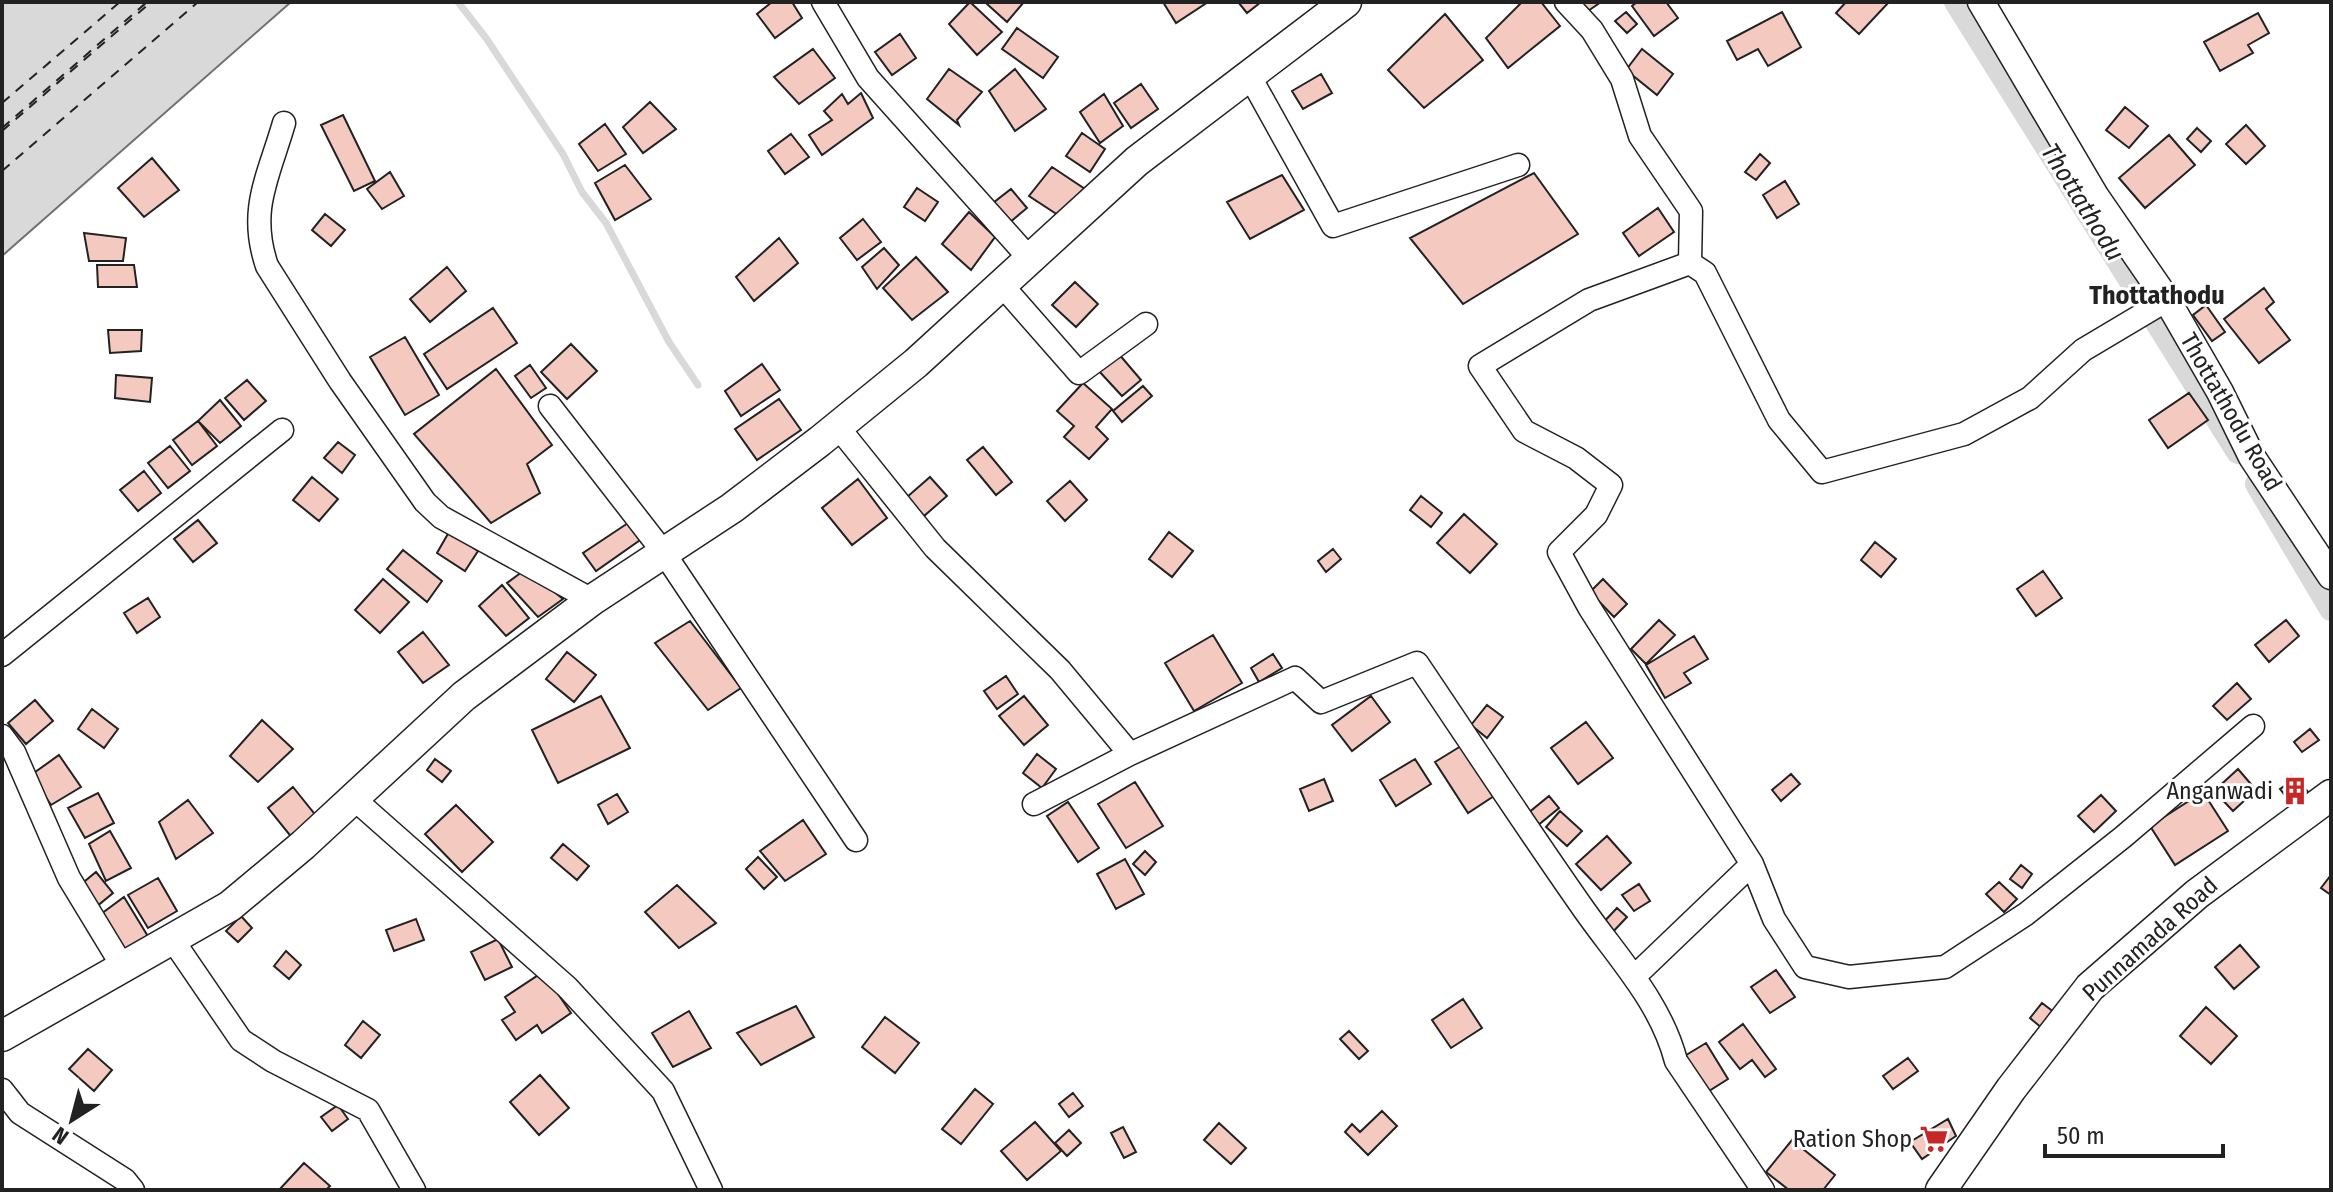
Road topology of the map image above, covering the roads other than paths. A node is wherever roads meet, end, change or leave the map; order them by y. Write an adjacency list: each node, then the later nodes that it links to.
1 (823, 2): 8 (street)
2 (1346, 2): 5 (main road)
3 (1566, 2): 9 (street)
4 (1981, 2): 11 (street, Thottathodu Road)
5 (1249, 75): 7 (street); 8 (main road)
6 (284, 123): 18 (street)
7 (1518, 165)
8 (1030, 259): 10 (main road)
9 (1690, 263): 11 (street); 27 (street)
10 (1000, 283): 12 (street); 14 (main road)
11 (2157, 306): 17 (street, Thottathodu Road)
12 (1146, 324)
13 (550, 406): 16 (street)
14 (838, 427): 16 (main road); 22 (street)
15 (282, 430): 19 (street)
16 (664, 553): 18 (main road); 26 (street)
17 (2331, 576)
18 (592, 600): 24 (main road)
19 (2, 655)
20 (2253, 726): 27 (street)
21 (2, 736): 29 (street)
22 (1130, 754): 25 (street); 30 (street)
23 (2331, 795): 37 (main road, Punnamada Road)
24 (353, 798): 28 (main road); 35 (street)
25 (1034, 804)
26 (856, 840)
27 (1752, 864): 30 (street)
28 (172, 939): 29 (main road); 34 (street)
29 (123, 967): 31 (main road)
30 (1634, 977): 36 (street)
31 (2, 1036)
32 (2, 1090): 33 (street)
33 (133, 1190)
34 (414, 1190)
35 (711, 1190)
36 (1763, 1190)
37 (1941, 1190)

